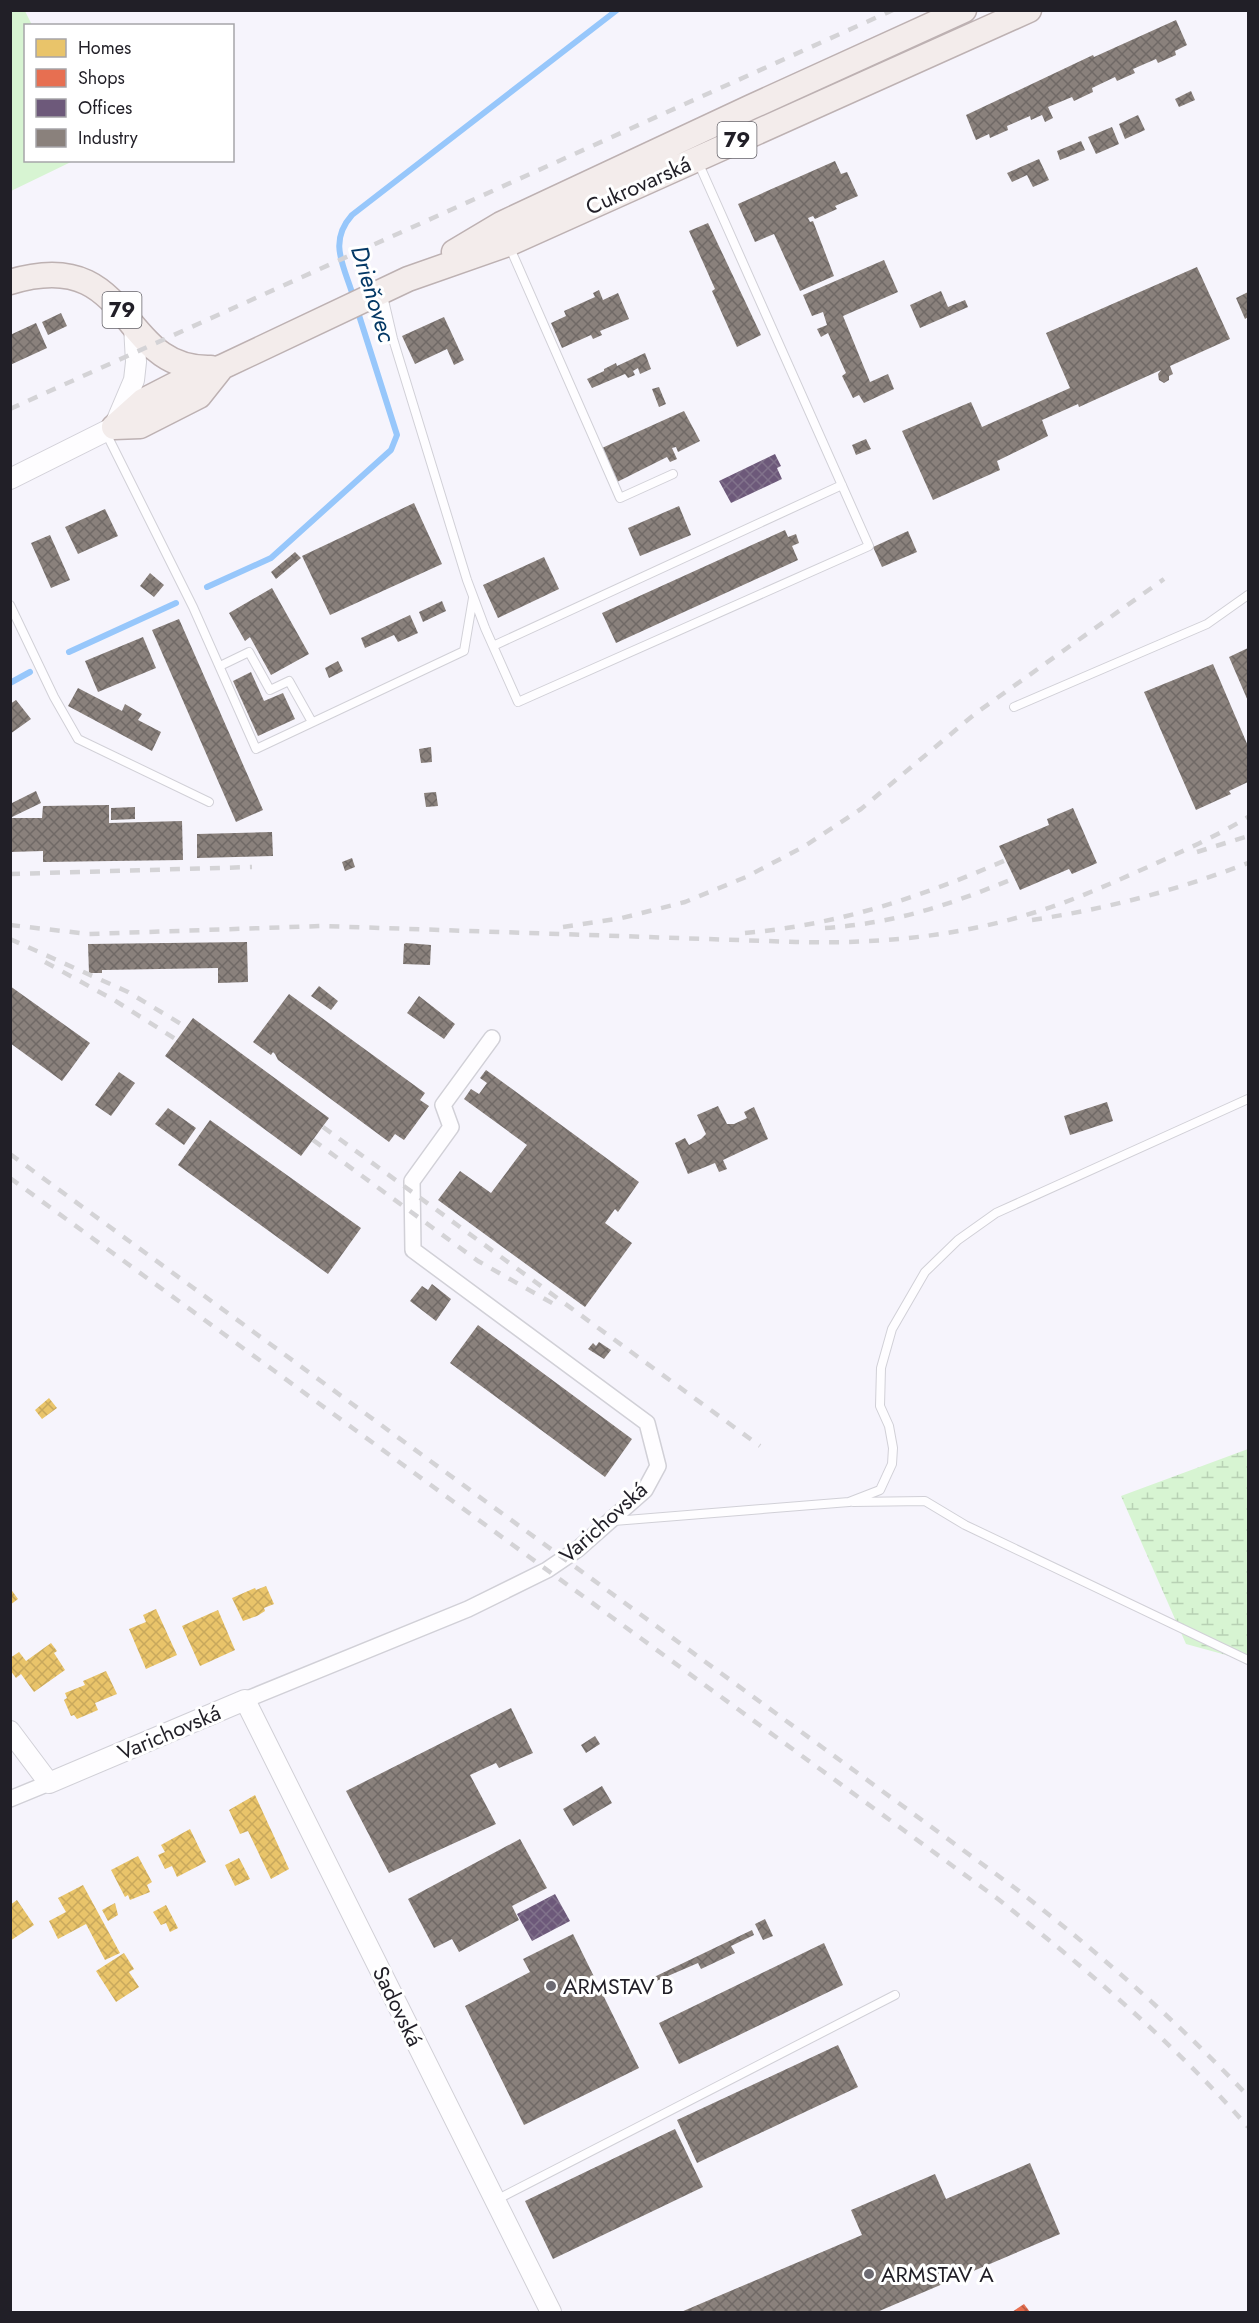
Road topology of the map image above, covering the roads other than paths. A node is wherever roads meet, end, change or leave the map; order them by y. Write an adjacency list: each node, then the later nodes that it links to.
1 (964, 10): 5 (main road, Cukrovarská / 79)
2 (1029, 10): 3 (main road, Cukrovarská / 79)
3 (696, 158): 4 (main road, Cukrovarská / 79); 13 (lane)
4 (508, 244): 5 (main road, Cukrovarská / 79); 11 (lane)
5 (408, 279): 7 (main road, Cukrovarská / 79)
6 (10, 282): 8 (main road, 79)
7 (376, 294): 9 (main road, Cukrovarská / 79); 15 (lane)
8 (134, 326): 9 (main road, 79); 10 (street)
9 (222, 367): 10 (main road, Cukrovarská)
10 (109, 429): 12 (street); 18 (lane)
11 (673, 474)
12 (10, 479)
13 (842, 485): 17 (lane); 17 (lane)
14 (1248, 596): 19 (lane)
15 (473, 597): 17 (lane); 20 (lane)
16 (10, 605): 21 (lane)
17 (493, 646)
18 (220, 666): 20 (lane); 20 (lane)
19 (1014, 707)
20 (312, 722)
21 (209, 802)
22 (492, 1038): 25 (street, Varichovská)
23 (1248, 1099): 24 (lane)
24 (849, 1502): 25 (lane); 26 (lane)
25 (609, 1521): 27 (street, Varichovská)
26 (1248, 1660)
27 (245, 1700): 29 (street, Varichovská); 32 (street, Sadovská)
28 (10, 1731): 29 (street)
29 (49, 1783): 30 (street, Varichovská)
30 (10, 1799)
31 (895, 1995): 32 (lane)
32 (494, 2200): 33 (street, Sadovská)
33 (551, 2313)

